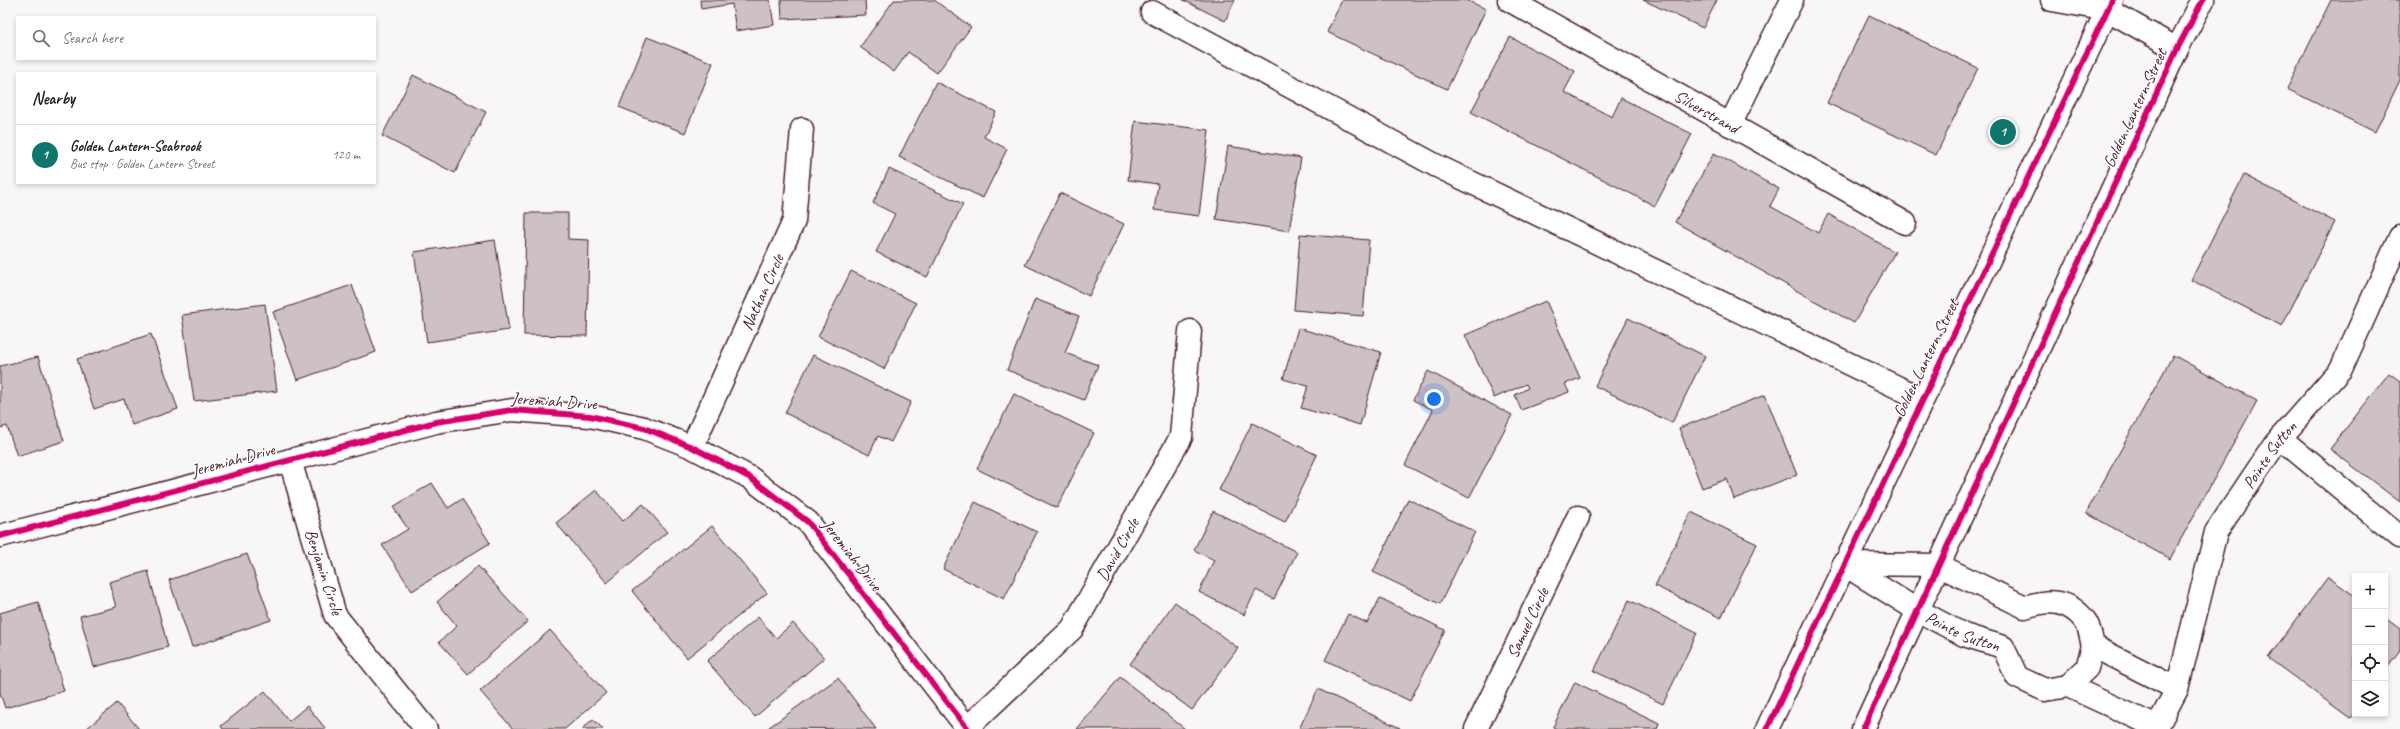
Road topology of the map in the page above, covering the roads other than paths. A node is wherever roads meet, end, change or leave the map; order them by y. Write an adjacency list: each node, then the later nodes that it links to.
1 (1509, 0): 8 (street, Silverstrand)
2 (1792, 0): 8 (street)
3 (2052, 0): 5 (street)
4 (2203, 0): 7 (street, Golden Lantern Street)
5 (2106, 3): 7 (street); 14 (street, Golden Lantern Street)
6 (1152, 12): 14 (street)
7 (2177, 49): 22 (street, Golden Lantern Street)
8 (1730, 125): 10 (street, Silverstrand)
9 (802, 129): 16 (street, Nathan Circle)
10 (1905, 223)
11 (2400, 237): 12 (street, Pointe Sutton)
12 (2393, 274): 15 (street, Pointe Sutton)
13 (1190, 331): 29 (street, David Circle)
14 (1922, 399): 21 (street, Golden Lantern Street)
15 (2280, 438): 20 (street); 26 (street, Pointe Sutton)
16 (692, 447): 17 (street, Jeremiah Drive); 29 (street, Jeremiah Drive)
17 (290, 460): 19 (street, Jeremiah Drive); 28 (street, Benjamin Circle)
18 (1578, 517): 30 (street, Samuel Circle)
19 (0, 536)
20 (2400, 537)
21 (1844, 564): 22 (street); 23 (street, Pointe Sutton); 31 (street, Golden Lantern Street)
22 (1938, 565): 23 (street, Golden Lantern Street); 24 (street)
23 (1917, 610): 25 (street, Pointe Sutton); 32 (street, Golden Lantern Street)
24 (2093, 646): 25 (street); 26 (street)
25 (2068, 686): 27 (street, Pointe Sutton)
26 (2177, 689): 27 (street, Pointe Sutton)
27 (2157, 728)
28 (426, 729)
29 (968, 729)
30 (1476, 729)
31 (1767, 729)
32 (1863, 729)

